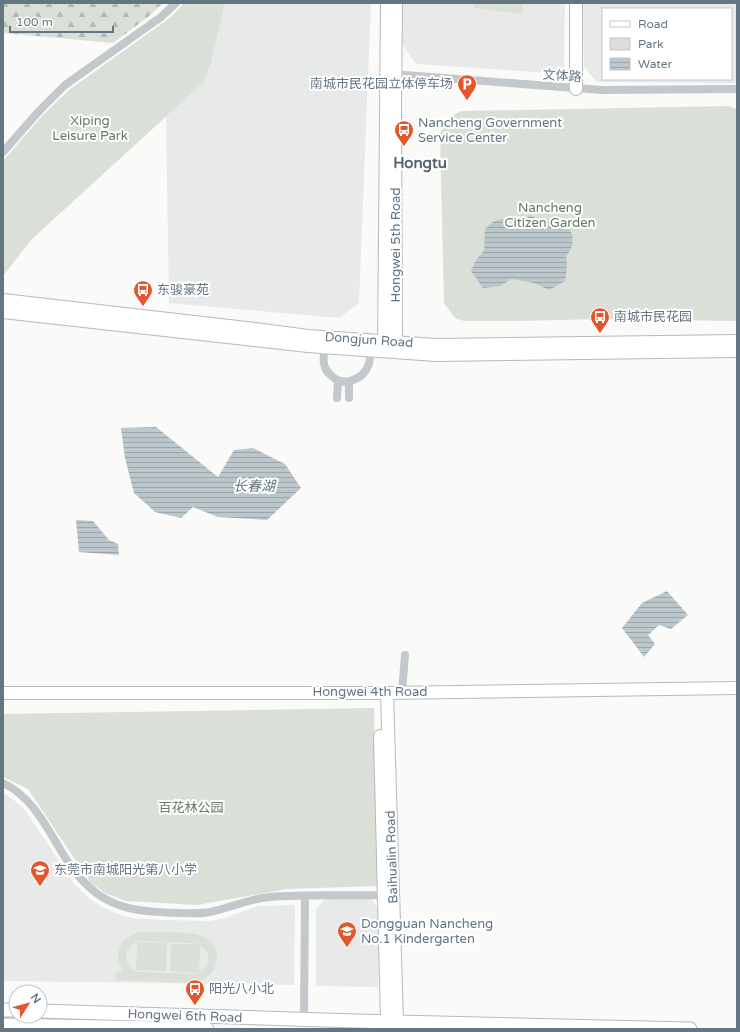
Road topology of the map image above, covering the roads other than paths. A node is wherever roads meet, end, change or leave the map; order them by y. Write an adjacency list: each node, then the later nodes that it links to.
1 (176, 3): 8 (street)
2 (387, 3): 5 (street, Hongwei 5th Road)
3 (396, 3): 5 (street, Hongwei 5th Road)
4 (576, 3): 6 (street)
5 (391, 74): 6 (street, 文体路); 14 (street, Hongwei 5th Road)
6 (576, 89): 7 (street, 文体路)
7 (737, 89)
8 (3, 152)
9 (3, 300): 11 (street, Dongjun Road)
10 (3, 312): 11 (street, Dongjun Road)
11 (325, 342): 12 (street, Dongjun Road); 15 (street)
12 (370, 345): 14 (street, Dongjun Road); 16 (street)
13 (736, 346): 14 (street, Dongjun Road)
14 (390, 347)
15 (338, 381): 16 (street); 17 (street)
16 (349, 382): 18 (street)
17 (337, 398)
18 (349, 398)
19 (406, 655): 21 (street)
20 (737, 688): 21 (street, Hongwei 4th Road)
21 (402, 692): 24 (street, Hongwei 4th Road)
22 (3, 693): 24 (street, Hongwei 4th Road)
23 (737, 695): 24 (street, Hongwei 4th Road)
24 (383, 696): 25 (street, Hongwei 4th Road); 27 (street, Baihualin Road)
25 (3, 701)
26 (3, 783): 28 (street)
27 (389, 895): 28 (street); 32 (street, Baihualin Road)
28 (305, 896): 31 (street)
29 (48, 1011): 30 (main road, Hongwei 6th Road)
30 (142, 1014): 31 (main road, Hongwei 6th Road); 34 (street)
31 (304, 1019): 32 (main road, Hongwei 6th Road)
32 (392, 1022): 36 (main road, Hongwei 6th Road)
33 (3, 1025): 34 (main road, Hongwei 6th Road)
34 (142, 1028): 35 (main road, Hongwei 6th Road)
35 (207, 1029)
36 (690, 1029)

